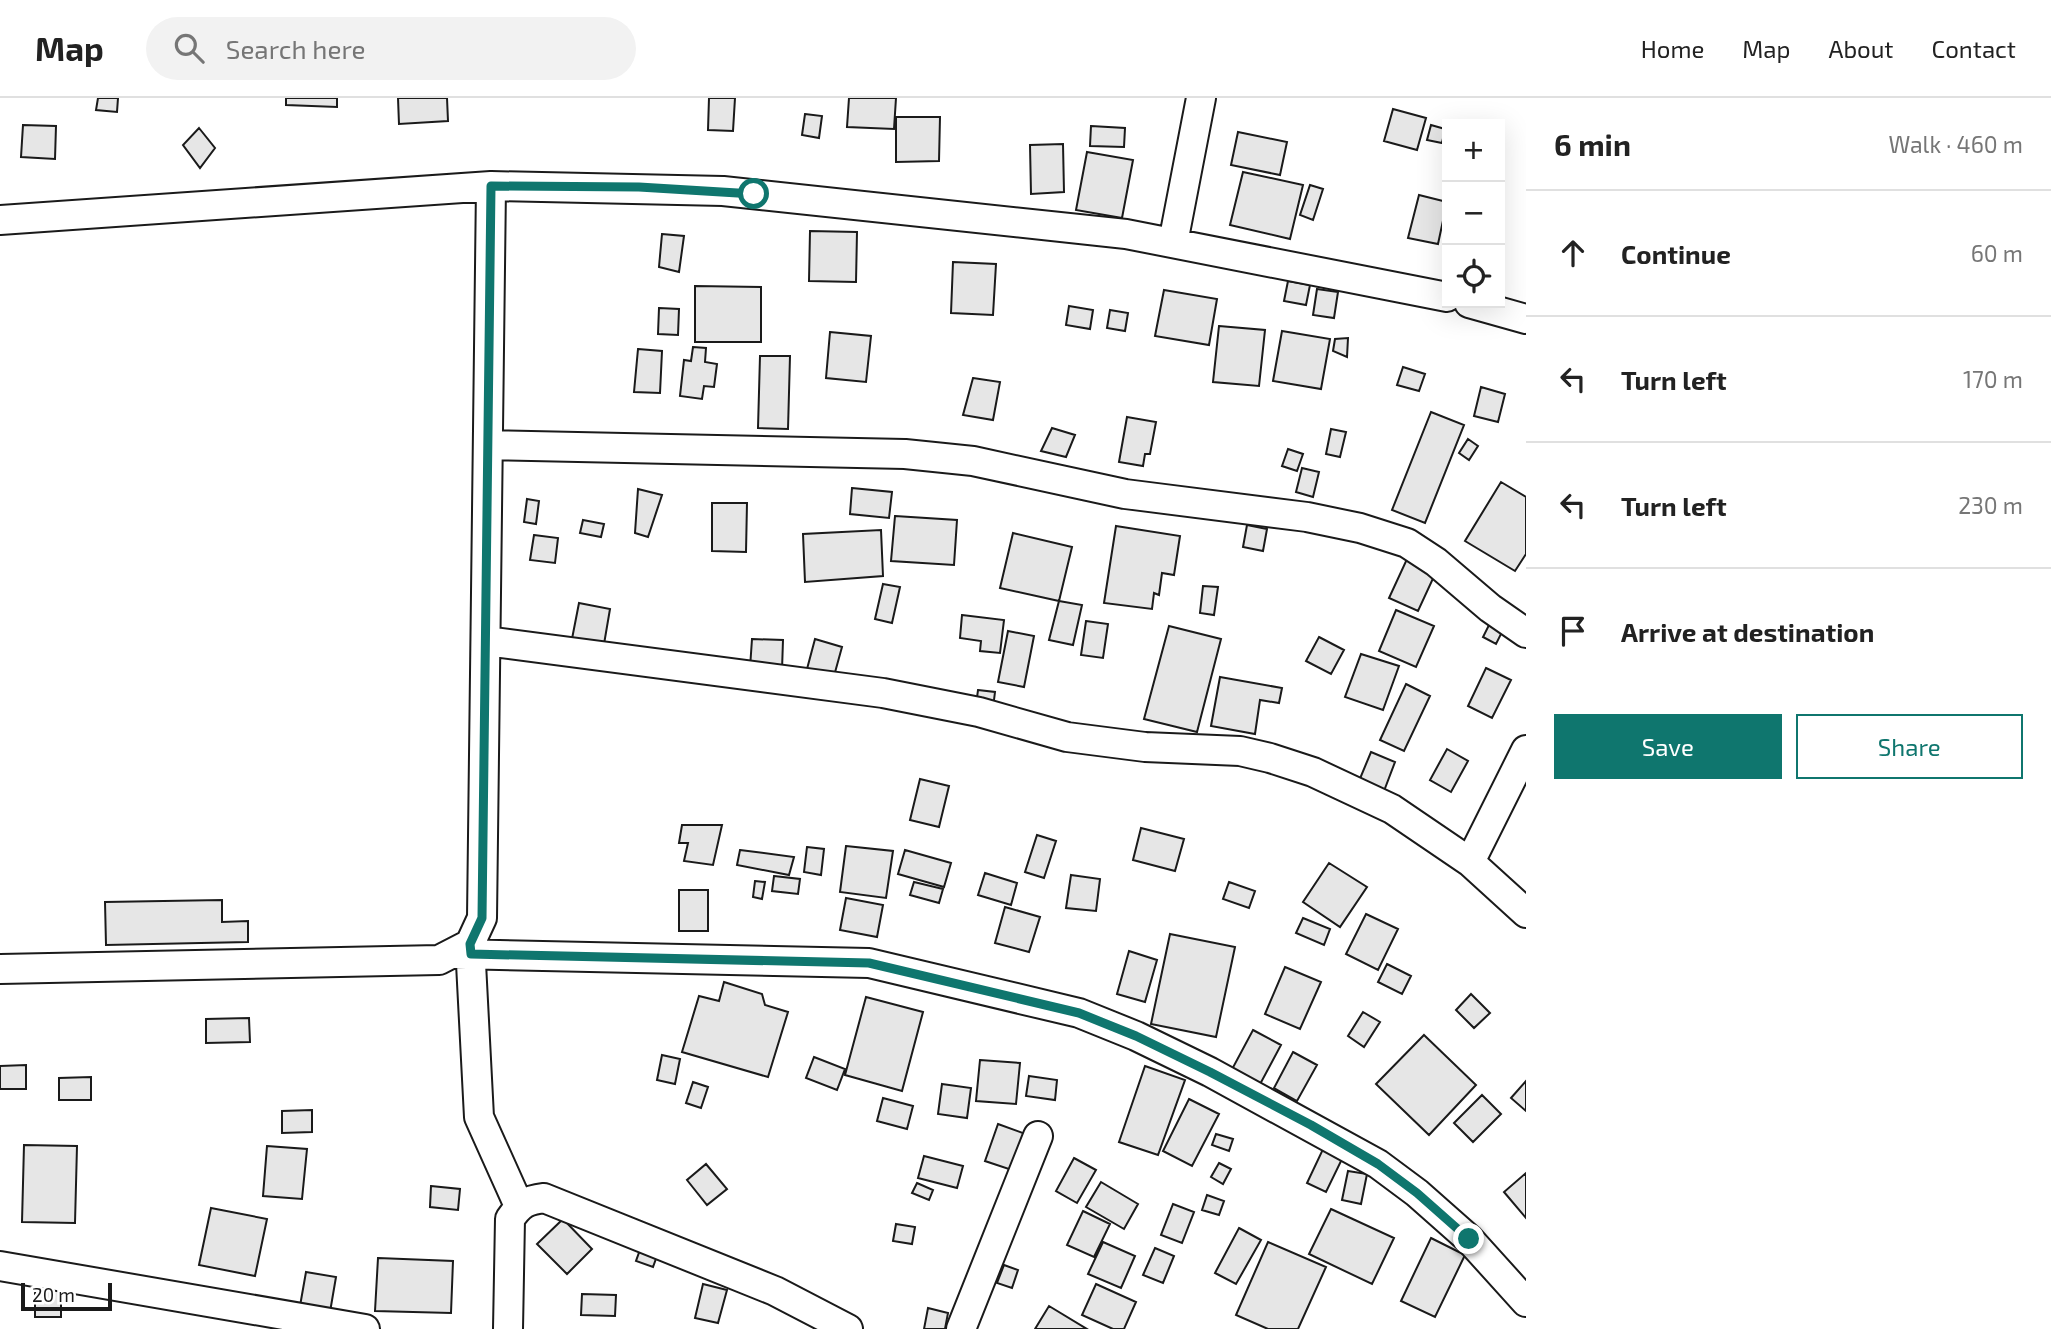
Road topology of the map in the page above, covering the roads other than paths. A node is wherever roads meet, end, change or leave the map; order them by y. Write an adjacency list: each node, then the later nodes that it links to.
1 (1201, 98): 4 (street)
2 (491, 186): 3 (street); 4 (street); 8 (street)
3 (0, 220)
4 (1172, 243): 5 (street)
5 (1442, 297)
6 (1487, 308): 7 (street)
7 (1526, 319)
8 (489, 445): 9 (street); 10 (street)
9 (1526, 634)
10 (486, 641): 12 (street); 14 (street)
11 (1526, 750): 12 (street)
12 (1470, 862): 13 (street)
13 (1526, 913)
14 (466, 951): 15 (street); 17 (street); 19 (street)
15 (0, 970)
16 (1038, 1136): 23 (street)
17 (519, 1206): 21 (street); 22 (street)
18 (0, 1266): 20 (street)
19 (1526, 1302)
20 (365, 1329)
21 (508, 1329)
22 (848, 1329)
23 (961, 1329)

